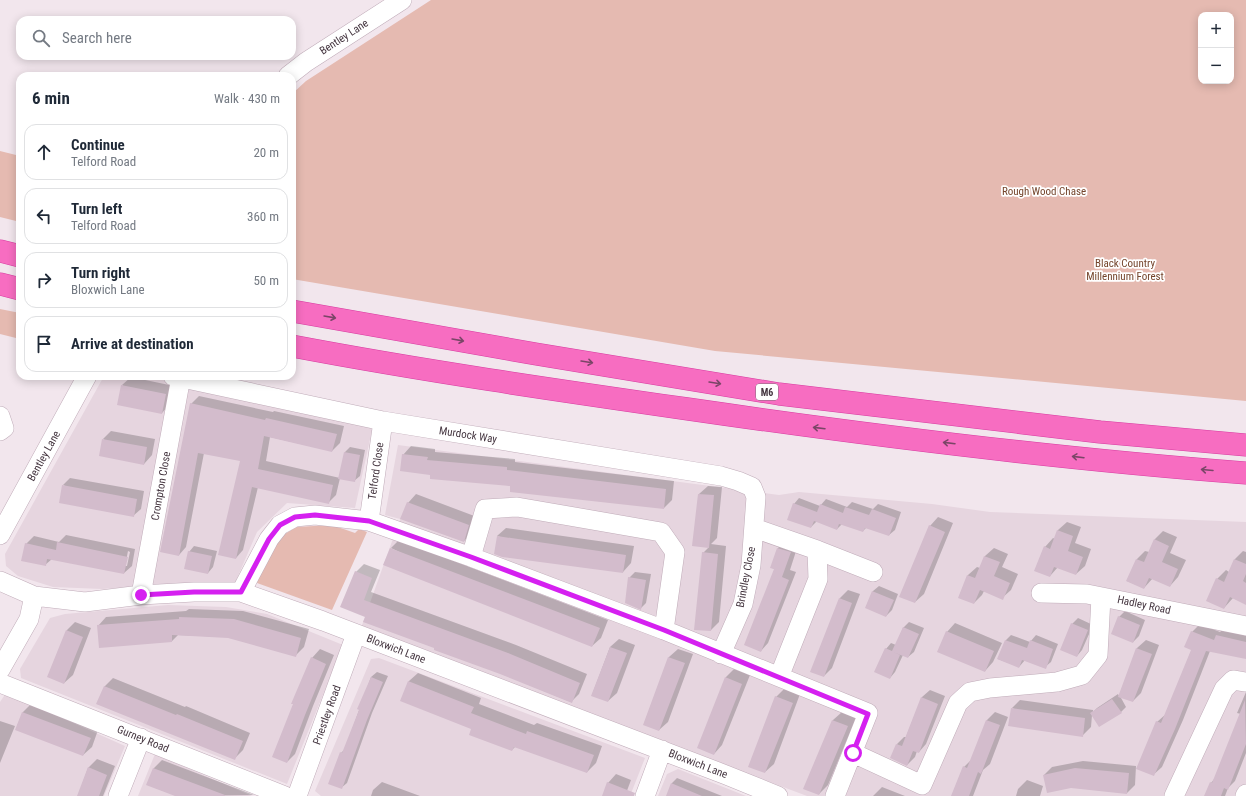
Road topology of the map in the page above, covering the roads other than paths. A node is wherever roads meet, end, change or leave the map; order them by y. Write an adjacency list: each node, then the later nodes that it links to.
1 (402, 0): 2 (street, Bentley Lane)
2 (293, 72)
3 (0, 251): 4 (highway)
4 (16, 255)
5 (0, 284): 6 (highway)
6 (16, 288)
7 (296, 312): 15 (highway, M6, one-way to 15)
8 (296, 347): 16 (highway, one-way to 8)
9 (85, 380): 20 (street, Bentley Lane)
10 (177, 380): 27 (street, Crompton Close)
11 (191, 380): 13 (street, Murdock Way)
12 (0, 416): 14 (street)
13 (383, 421): 17 (street, Murdock Way); 18 (street, Telford Close)
14 (0, 431)
15 (1246, 444)
16 (1246, 473)
17 (756, 497): 19 (street, Brindley Close)
18 (369, 521): 22 (street); 25 (street)
19 (754, 528): 21 (street); 33 (street, Brindley Close)
20 (0, 535)
21 (817, 550): 23 (street); 35 (street)
22 (471, 557): 31 (street); 31 (street)
23 (873, 572)
24 (0, 581): 28 (street, Bloxwich Lane)
25 (241, 592): 27 (street, Bloxwich Lane); 32 (street, Bloxwich Lane)
26 (1041, 593): 29 (street, Hadley Road)
27 (141, 595): 28 (street, Bloxwich Lane)
28 (34, 596): 34 (street)
29 (1101, 597): 30 (street, Hadley Road); 40 (street)
30 (1246, 626)
31 (664, 630): 33 (street)
32 (356, 634): 39 (street, Bloxwich Lane); 43 (street, Priestley Road)
33 (721, 654): 35 (street)
34 (0, 670)
35 (779, 677): 40 (street)
36 (1246, 682): 47 (street)
37 (0, 683): 38 (street, Gurney Road)
38 (141, 738): 41 (street); 42 (street, Gurney Road)
39 (662, 750): 44 (street); 45 (street, Bloxwich Lane)
40 (853, 753): 46 (street)
41 (118, 796)
42 (285, 796)
43 (297, 796)
44 (645, 796)
45 (778, 796)
46 (835, 796)
47 (1174, 796)

